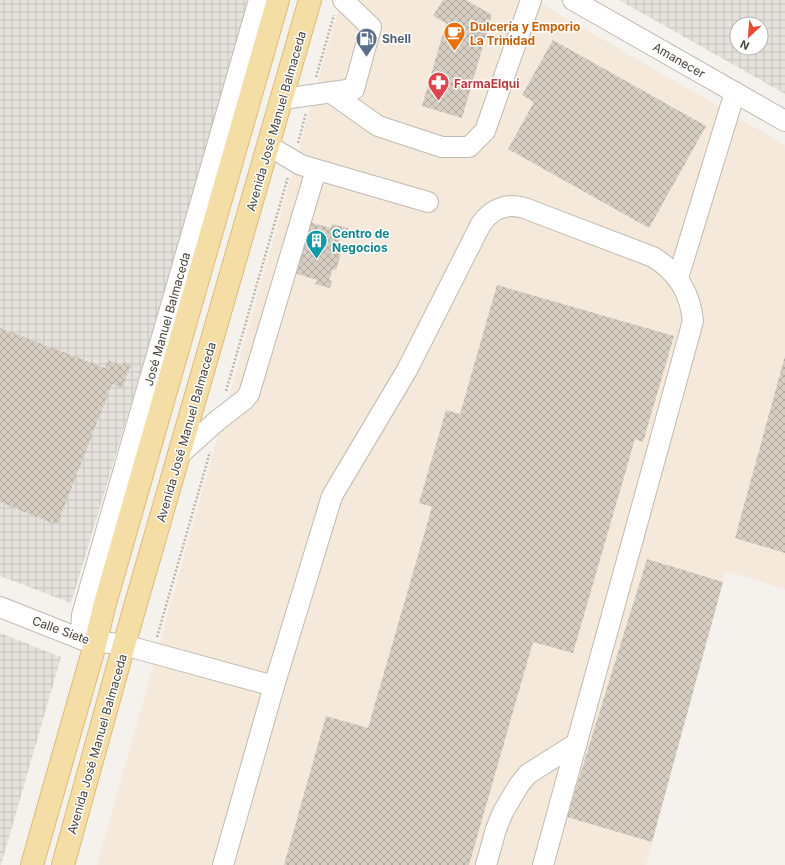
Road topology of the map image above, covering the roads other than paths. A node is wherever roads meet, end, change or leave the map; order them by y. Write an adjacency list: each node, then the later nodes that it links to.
1 (259, 0): 17 (street, José Manuel Balmaceda)
2 (278, 0): 17 (main road)
3 (310, 0): 9 (main road, Avenida José Manuel Balmaceda)
4 (531, 0): 7 (street)
5 (573, 0): 8 (street, Amanecer)
6 (338, 7): 7 (street)
7 (330, 92): 9 (street)
8 (735, 92): 10 (street, Amanecer); 14 (street)
9 (283, 99): 11 (main road, Avenida José Manuel Balmaceda)
10 (785, 120)
11 (269, 146): 12 (street); 15 (main road, Avenida José Manuel Balmaceda)
12 (316, 170): 13 (street); 15 (street)
13 (428, 202)
14 (678, 278): 19 (street); 20 (street)
15 (180, 454): 18 (main road, Avenida José Manuel Balmaceda)
16 (0, 607): 17 (street, Calle Siete)
17 (89, 640): 18 (street, Calle Siete); 21 (main road)
18 (124, 646): 19 (street, Calle Siete); 22 (main road, Avenida José Manuel Balmaceda)
19 (274, 686): 23 (street)
20 (577, 743): 24 (street); 25 (street)
21 (32, 865)
22 (63, 865)
23 (223, 865)
24 (486, 865)
25 (543, 865)

